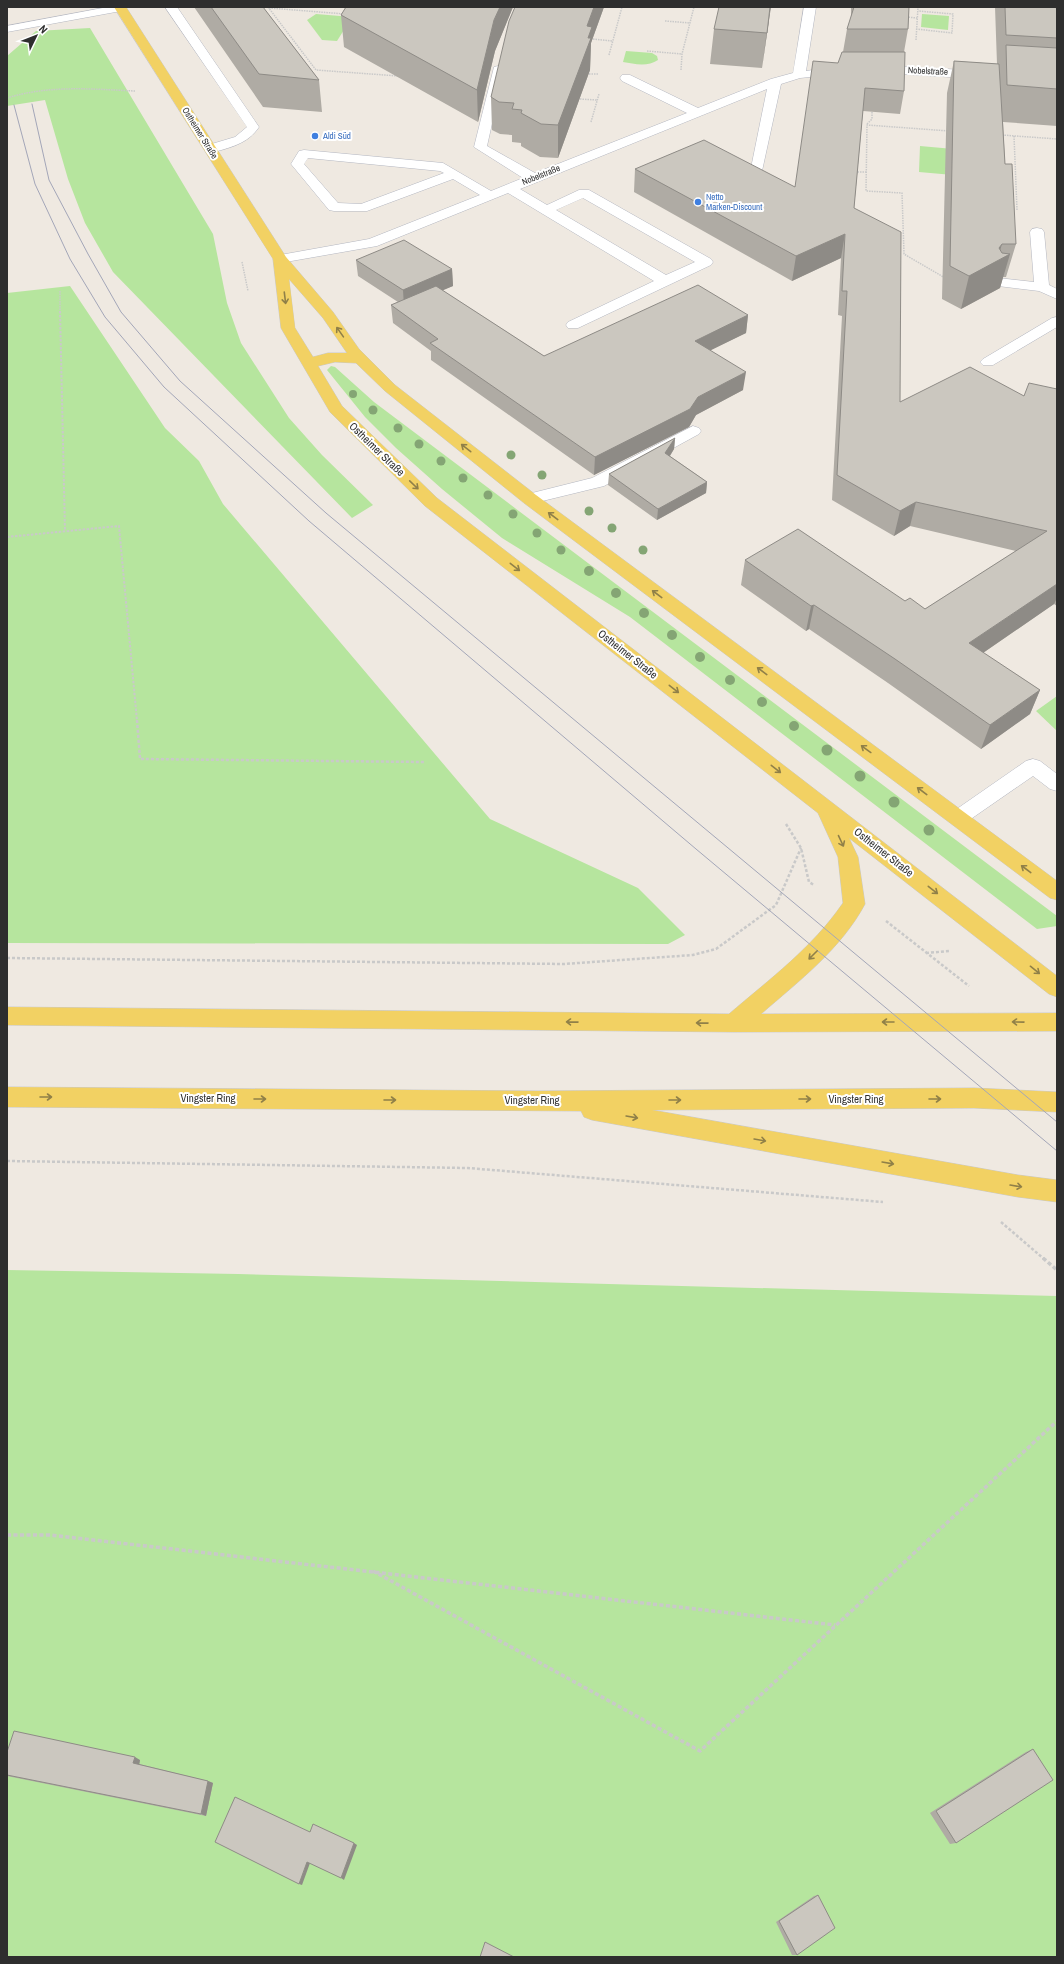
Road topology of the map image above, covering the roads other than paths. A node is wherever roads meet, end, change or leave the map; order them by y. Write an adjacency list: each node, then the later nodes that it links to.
1 (121, 7): 4 (street); 13 (main road, Ostheimer Straße)
2 (171, 7): 13 (street)
3 (810, 7): 8 (street)
4 (7, 29)
5 (501, 58): 16 (street)
6 (849, 68): 8 (street, Nobelstraße)
7 (864, 69): 9 (street, Nobelstraße)
8 (799, 75): 11 (street, Nobelstraße)
9 (993, 75)
10 (626, 78): 12 (street)
11 (775, 82): 12 (street, Nobelstraße); 14 (street)
12 (698, 113): 16 (street, Nobelstraße)
13 (210, 149): 21 (main road, Ostheimer Straße)
14 (757, 168)
15 (454, 174): 15 (street); 18 (street)
16 (533, 178): 17 (street, Nobelstraße)
17 (509, 188): 18 (street, Nobelstraße); 19 (street)
18 (490, 196): 21 (street, Nobelstraße)
19 (546, 210): 22 (street); 22 (street)
20 (1036, 232): 24 (street)
21 (280, 259): 28 (main road, Ostheimer Straße, one-way to 21); 30 (main road, Ostheimer Straße, one-way to 30)
22 (665, 281): 27 (street)
23 (998, 282): 24 (street)
24 (1042, 287): 25 (street)
25 (1057, 295)
26 (1057, 321): 29 (street)
27 (573, 324)
28 (362, 359): 30 (main road); 32 (main road, Ostheimer Straße, one-way to 28)
29 (988, 362)
30 (310, 365): 34 (main road, Ostheimer Straße, one-way to 34)
31 (693, 431): 32 (street)
32 (530, 499): 35 (main road, Ostheimer Straße, one-way to 32)
33 (1057, 784): 35 (street)
34 (825, 806): 37 (main road, Ostheimer Straße, one-way to 37); 40 (main road, one-way to 40)
35 (958, 818): 36 (main road, Ostheimer Straße, one-way to 35)
36 (1057, 892)
37 (1057, 988)
38 (7, 1016): 40 (main road, one-way to 38)
39 (1057, 1022): 40 (main road, one-way to 40)
40 (734, 1023)
41 (7, 1097): 42 (main road, Vingster Ring, one-way to 42)
42 (538, 1101): 43 (main road, Vingster Ring, one-way to 43); 44 (main road, one-way to 44)
43 (1057, 1102)
44 (1057, 1191)

